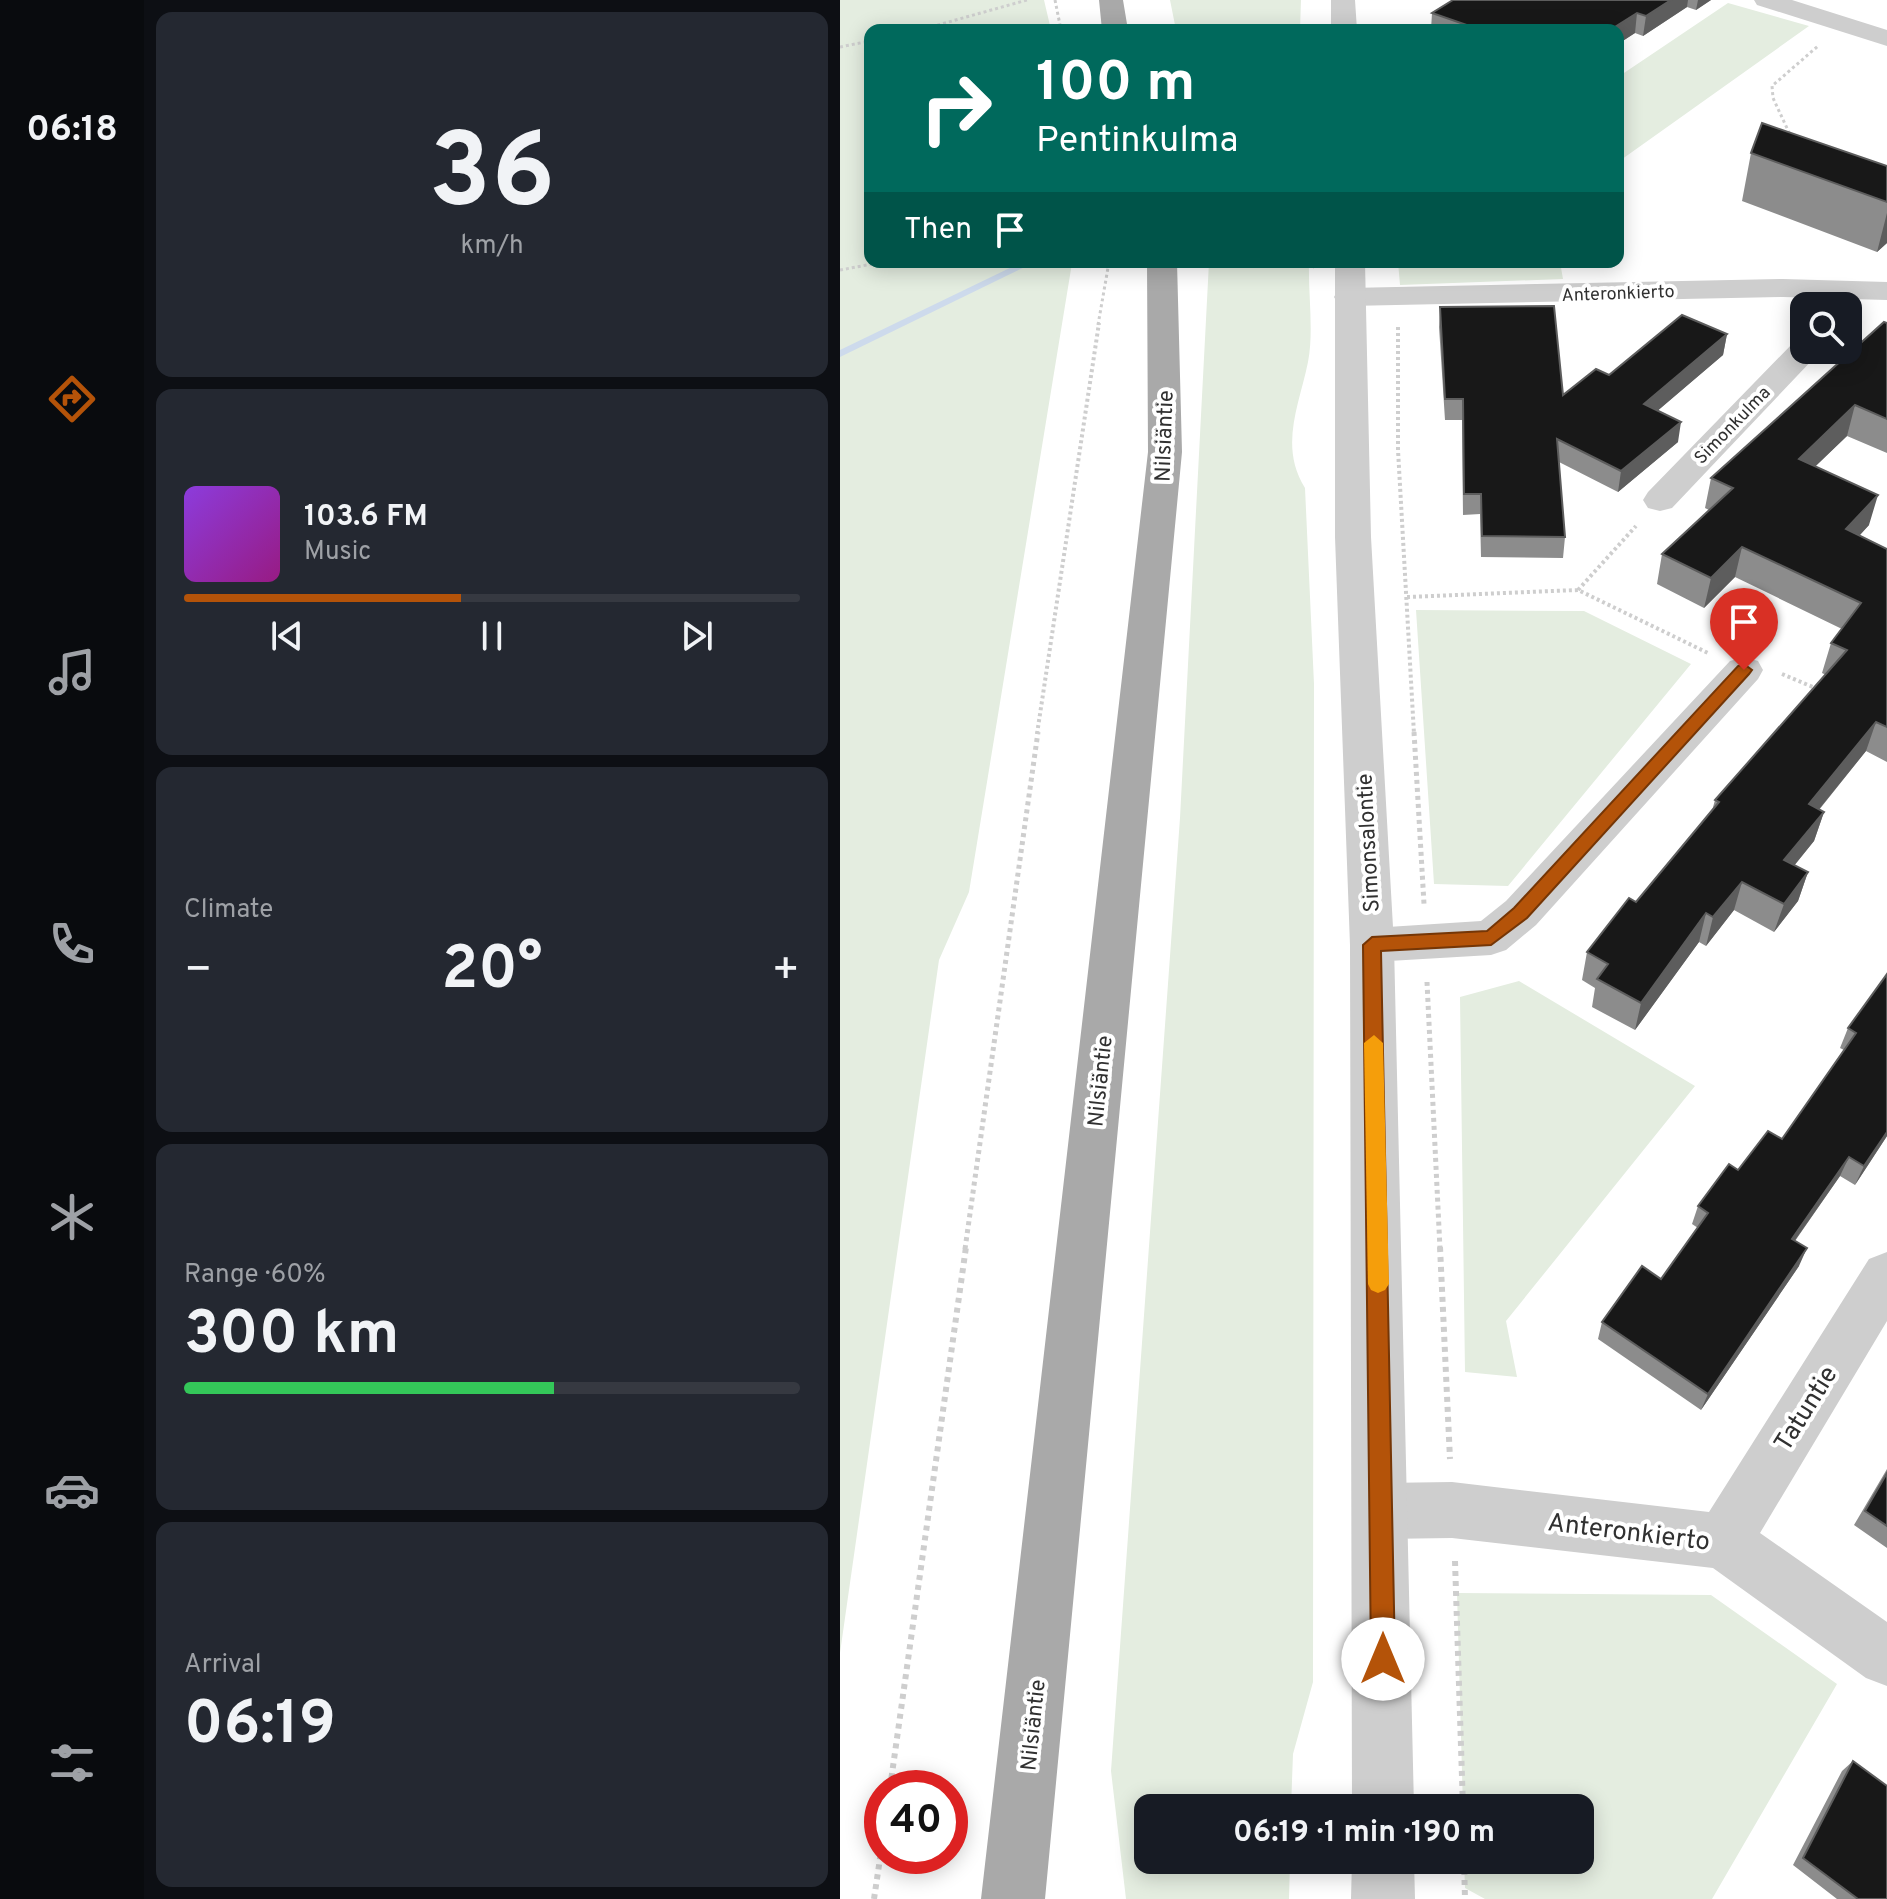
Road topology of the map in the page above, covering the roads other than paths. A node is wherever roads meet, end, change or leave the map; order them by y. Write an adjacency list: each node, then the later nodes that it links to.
1 (1343, 0): 3 (street)
2 (1766, 0): 4 (street)
3 (1344, 24)
4 (1887, 38)
5 (1162, 268): 20 (main road, Nilsiäntie)
6 (1349, 280): 7 (street, Anteronkierto); 13 (street, Simonsalontie)
7 (1783, 288): 8 (street, Anteronkierto); 9 (street)
8 (1887, 291)
9 (1790, 296)
10 (1791, 364): 11 (street, Simonkulma)
11 (1660, 500)
12 (1744, 670): 13 (street)
13 (1372, 945): 15 (street, Simonsalontie)
14 (1887, 1275): 16 (street, Tatuntie)
15 (1382, 1511): 16 (street, Anteronkierto); 18 (street, Simonsalontie)
16 (1723, 1541): 17 (street, Anteronkierto)
17 (1887, 1657)
18 (1383, 1794)
19 (1383, 1874): 21 (street)
20 (1013, 1899)
21 (1383, 1899)

